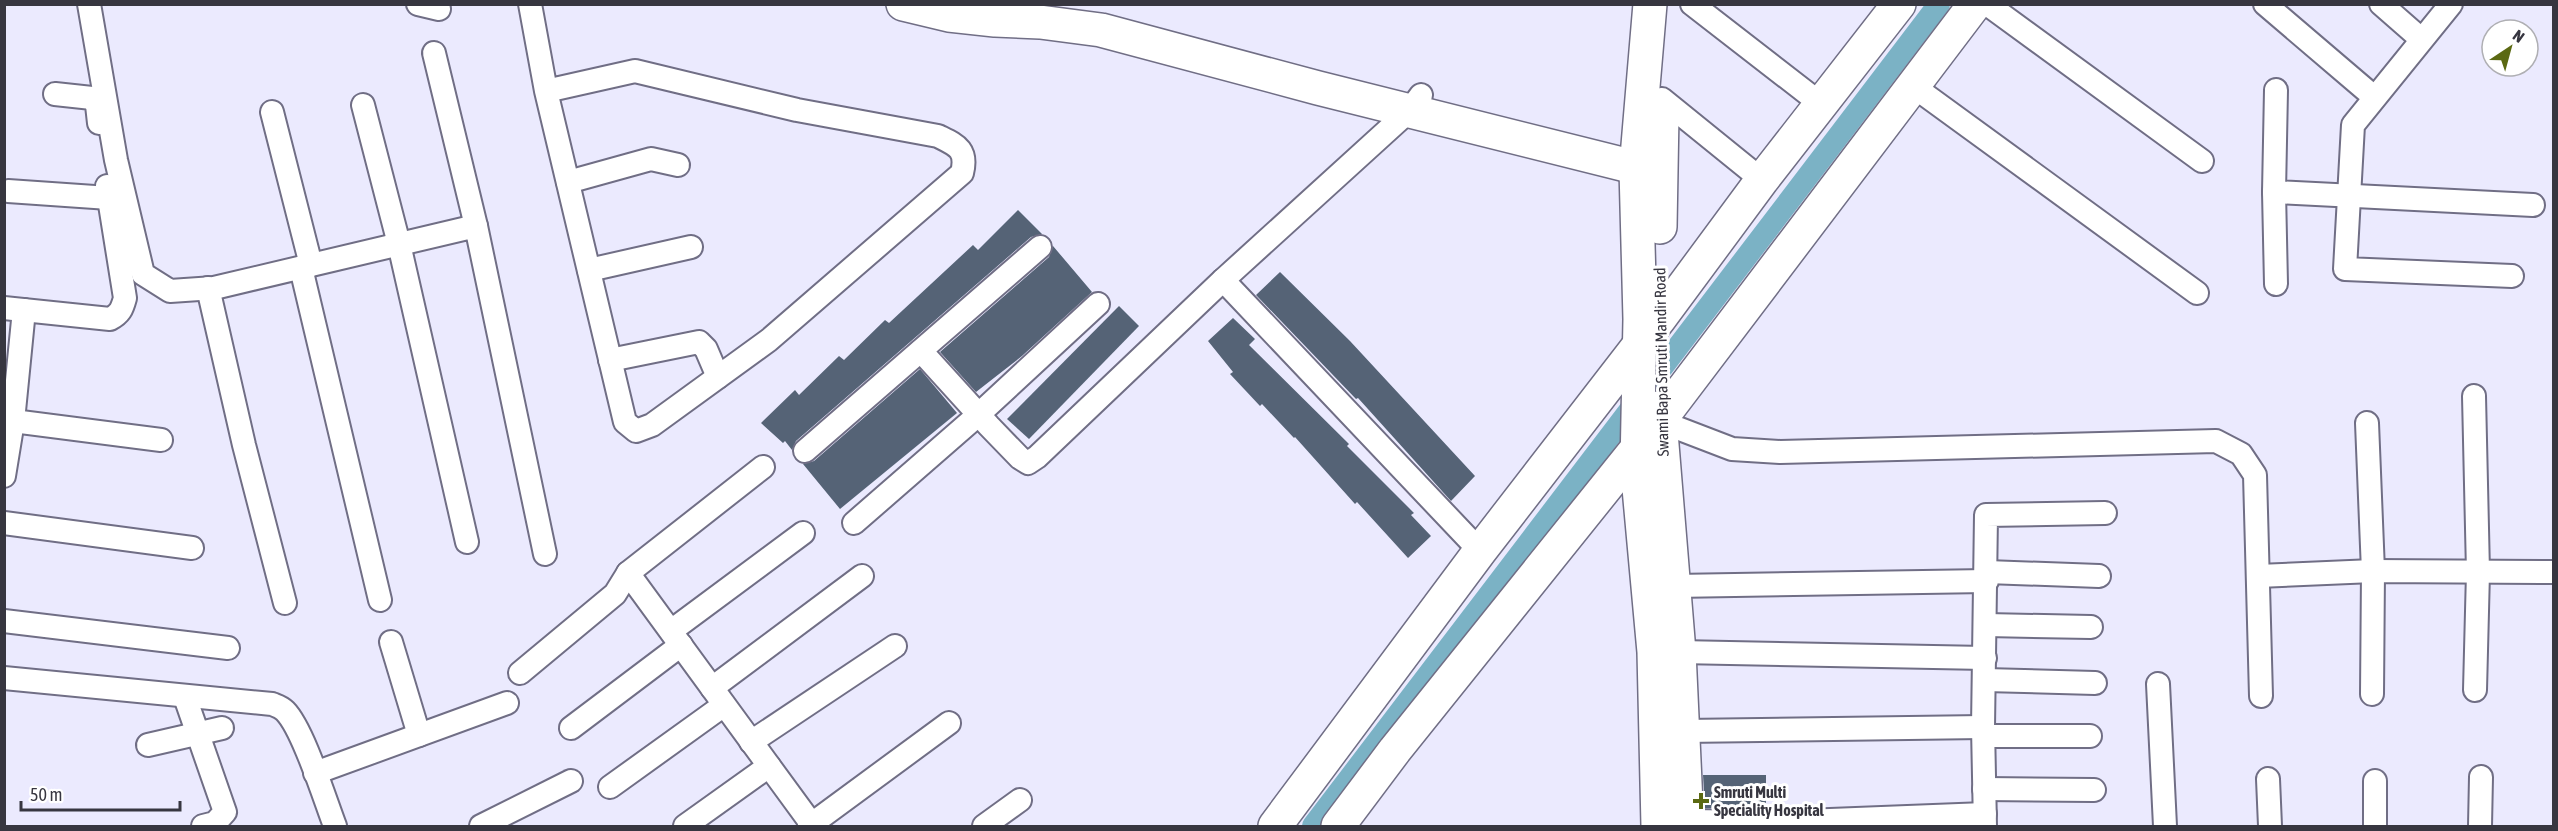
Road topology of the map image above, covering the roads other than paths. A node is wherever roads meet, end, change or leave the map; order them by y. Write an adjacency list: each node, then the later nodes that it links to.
1 (89, 4): 27 (street)
2 (530, 4): 19 (street)
3 (903, 4): 14 (street)
4 (1053, 4): 23 (street)
5 (1650, 4): 29 (street)
6 (1669, 4): 22 (street, Swami Bapa Smruti Mandir Road)
7 (1692, 4): 24 (street)
8 (1899, 4): 24 (street)
9 (1975, 4): 17 (street)
10 (1987, 4): 28 (street)
11 (2265, 4): 21 (street)
12 (2381, 4): 15 (street)
13 (2451, 4): 15 (street)
14 (1004, 9): 23 (street)
15 (2421, 39): 21 (street)
16 (434, 53): 38 (street)
17 (1913, 86): 48 (street); 59 (street)
18 (2276, 90): 34 (street)
19 (546, 92): 32 (street); 55 (street)
20 (55, 93): 27 (street)
21 (2374, 97): 35 (street)
22 (1662, 99): 29 (street, Swami Bapa Smruti Mandir Road); 31 (street)
23 (1415, 103): 29 (street); 45 (street)
24 (1821, 104): 31 (street)
25 (363, 105): 39 (street)
26 (272, 112): 42 (street)
27 (103, 113): 36 (street); 47 (street)
28 (2202, 161)
29 (1649, 163): 51 (street, Swami Bapa Smruti Mandir Road); 52 (street)
30 (678, 165): 32 (street)
31 (1762, 180): 51 (street)
32 (568, 182): 43 (street)
33 (8, 191): 36 (street)
34 (2274, 192): 35 (street); 46 (street)
35 (2350, 195): 37 (street); 44 (street)
36 (109, 198): 50 (street)
37 (2533, 205)
38 (476, 226): 39 (street); 73 (street)
39 (399, 244): 42 (street); 70 (street)
40 (691, 247): 43 (street)
41 (1040, 247): 53 (street)
42 (306, 266): 47 (street); 83 (street)
43 (589, 270): 54 (street)
44 (2512, 276)
45 (1223, 280): 57 (street); 72 (street)
46 (2276, 285)
47 (208, 288): 84 (street)
48 (2197, 293)
49 (1098, 304): 57 (street)
50 (14, 309): 58 (street)
51 (1660, 318): 52 (street); 59 (street, Swami Bapa Smruti Mandir Road)
52 (1639, 345): 62 (street); 72 (street)
53 (921, 351): 57 (street); 63 (street)
54 (610, 360): 55 (street); 55 (street)
55 (718, 377)
56 (2474, 396): 75 (street)
57 (978, 415): 68 (street)
58 (13, 421): 61 (street); 65 (street)
59 (1659, 421): 62 (street); 81 (street); 82 (street, Swami Bapa Smruti Mandir Road)
60 (2367, 423): 74 (street)
61 (161, 440)
62 (1637, 448): 126 (street); 134 (street)
63 (805, 451)
64 (764, 467): 77 (street)
65 (4, 476)
66 (2105, 513): 79 (street)
67 (4, 523): 71 (street)
68 (854, 523)
69 (803, 533): 88 (street)
70 (467, 542)
71 (192, 548)
72 (1480, 551): 133 (street)
73 (545, 554)
74 (2373, 571): 75 (street); 81 (street); 100 (street)
75 (2478, 572): 76 (street); 99 (street)
76 (2553, 572)
77 (628, 573): 88 (street); 94 (street)
78 (862, 576): 101 (street)
79 (1987, 576): 80 (street); 82 (street); 86 (street)
80 (2099, 576)
81 (2258, 576): 102 (street)
82 (1674, 586): 92 (street, Swami Bapa Smruti Mandir Road)
83 (380, 600)
84 (285, 603)
85 (4, 621): 91 (street)
86 (1986, 625): 87 (street); 93 (street)
87 (2091, 627)
88 (676, 638): 101 (street); 107 (street)
89 (391, 642): 111 (street)
90 (895, 646): 113 (street)
91 (228, 648)
92 (1679, 652): 93 (street); 108 (street, Swami Bapa Smruti Mandir Road)
93 (1985, 658): 96 (street)
94 (520, 673)
95 (4, 678): 103 (street)
96 (1985, 680): 97 (street); 109 (street)
97 (2095, 683)
98 (2158, 684): 135 (street)
99 (2475, 690)
100 (2373, 694)
101 (718, 696): 113 (street); 121 (street)
102 (2260, 696)
103 (185, 697): 110 (street); 116 (street)
104 (507, 703): 111 (street)
105 (949, 723): 131 (street)
106 (222, 728): 110 (street)
107 (571, 728)
108 (1684, 731): 109 (street); 126 (street, Swami Bapa Smruti Mandir Road)
109 (1984, 731): 112 (street); 122 (street)
110 (197, 734): 114 (street); 127 (street)
111 (419, 735): 116 (street)
112 (2091, 736)
113 (751, 742): 115 (street)
114 (148, 745)
115 (769, 766): 130 (street); 131 (street)
116 (315, 773): 128 (street)
117 (2481, 777): 138 (street)
118 (2268, 779): 136 (street)
119 (571, 781): 129 (street)
120 (2375, 781): 137 (street)
121 (610, 787)
122 (1984, 789): 123 (street); 125 (street)
123 (2094, 790)
124 (1020, 800): 132 (street)
125 (1985, 820): 126 (street)
126 (1677, 825)
127 (203, 826)
128 (335, 826)
129 (481, 826)
130 (685, 826)
131 (811, 826)
132 (984, 826)
133 (1275, 826)
134 (1338, 826)
135 (2164, 826)
136 (2270, 826)
137 (2375, 826)
138 (2480, 826)

